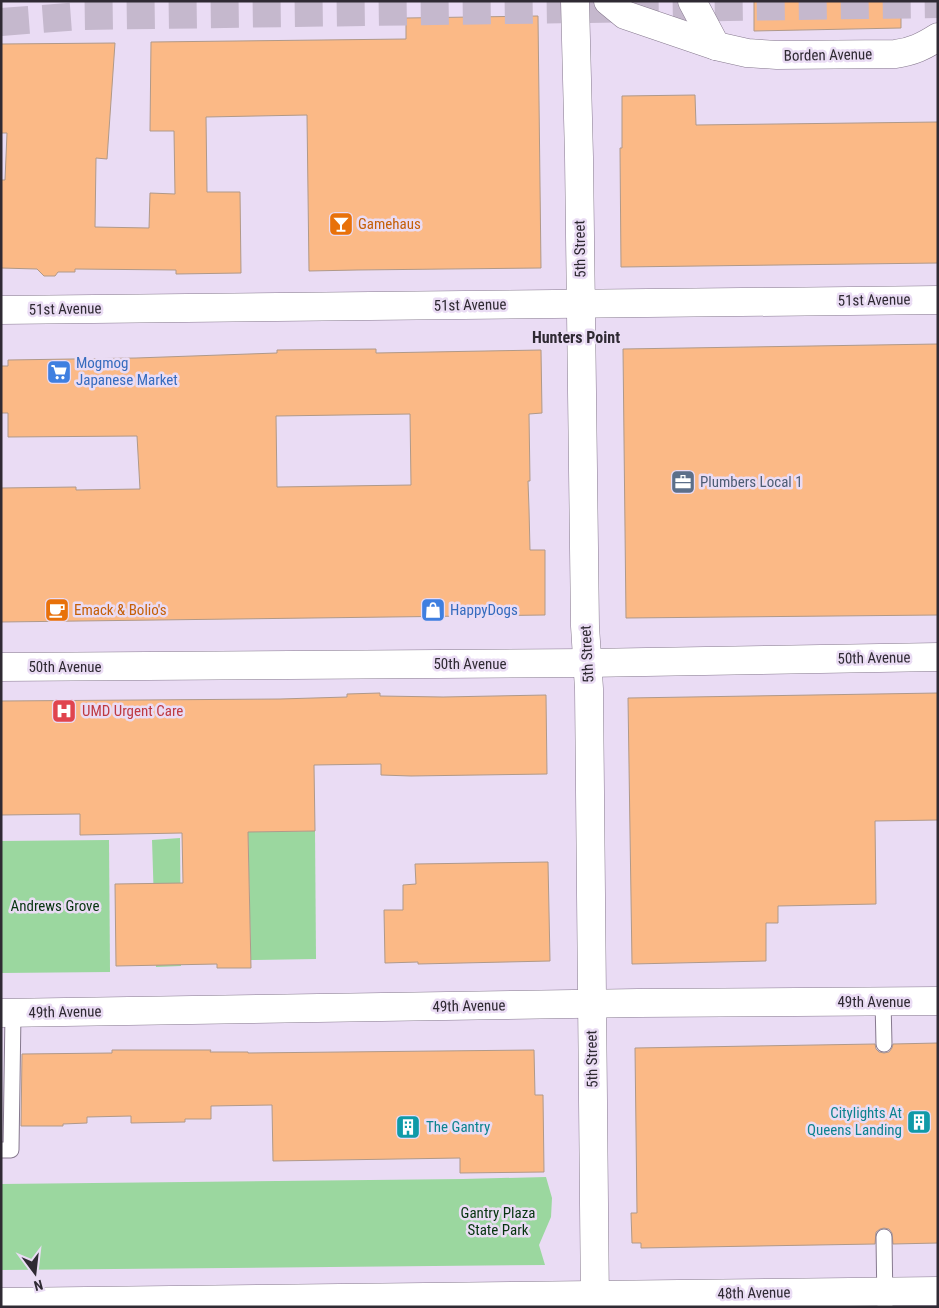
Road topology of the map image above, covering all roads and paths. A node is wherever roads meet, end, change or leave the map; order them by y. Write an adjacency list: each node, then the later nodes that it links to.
1 (575, 1): 7 (street, 5th Street)
2 (608, 1): 5 (street, Borden Avenue)
3 (692, 1): 5 (street)
4 (938, 37): 5 (street, Borden Avenue)
5 (716, 46)
6 (938, 300): 7 (street, 51st Avenue)
7 (581, 304): 8 (street, 51st Avenue); 10 (street, 5th Street)
8 (1, 310)
9 (938, 657): 10 (street, 50th Avenue)
10 (587, 663): 11 (street, 50th Avenue); 14 (street, 5th Street)
11 (1, 667)
12 (883, 1001): 13 (street, 49th Avenue); 14 (street, 49th Avenue); 16 (lane)
13 (938, 1001)
14 (592, 1004): 15 (street, 49th Avenue); 21 (street, 5th Street)
15 (7, 1013): 17 (lane)
16 (884, 1044)
17 (1, 1150)
18 (884, 1237): 20 (lane)
19 (938, 1291): 20 (street, 48th Avenue)
20 (885, 1299): 21 (street, 48th Avenue)
21 (595, 1301): 22 (street, 48th Avenue)
22 (1, 1302)

